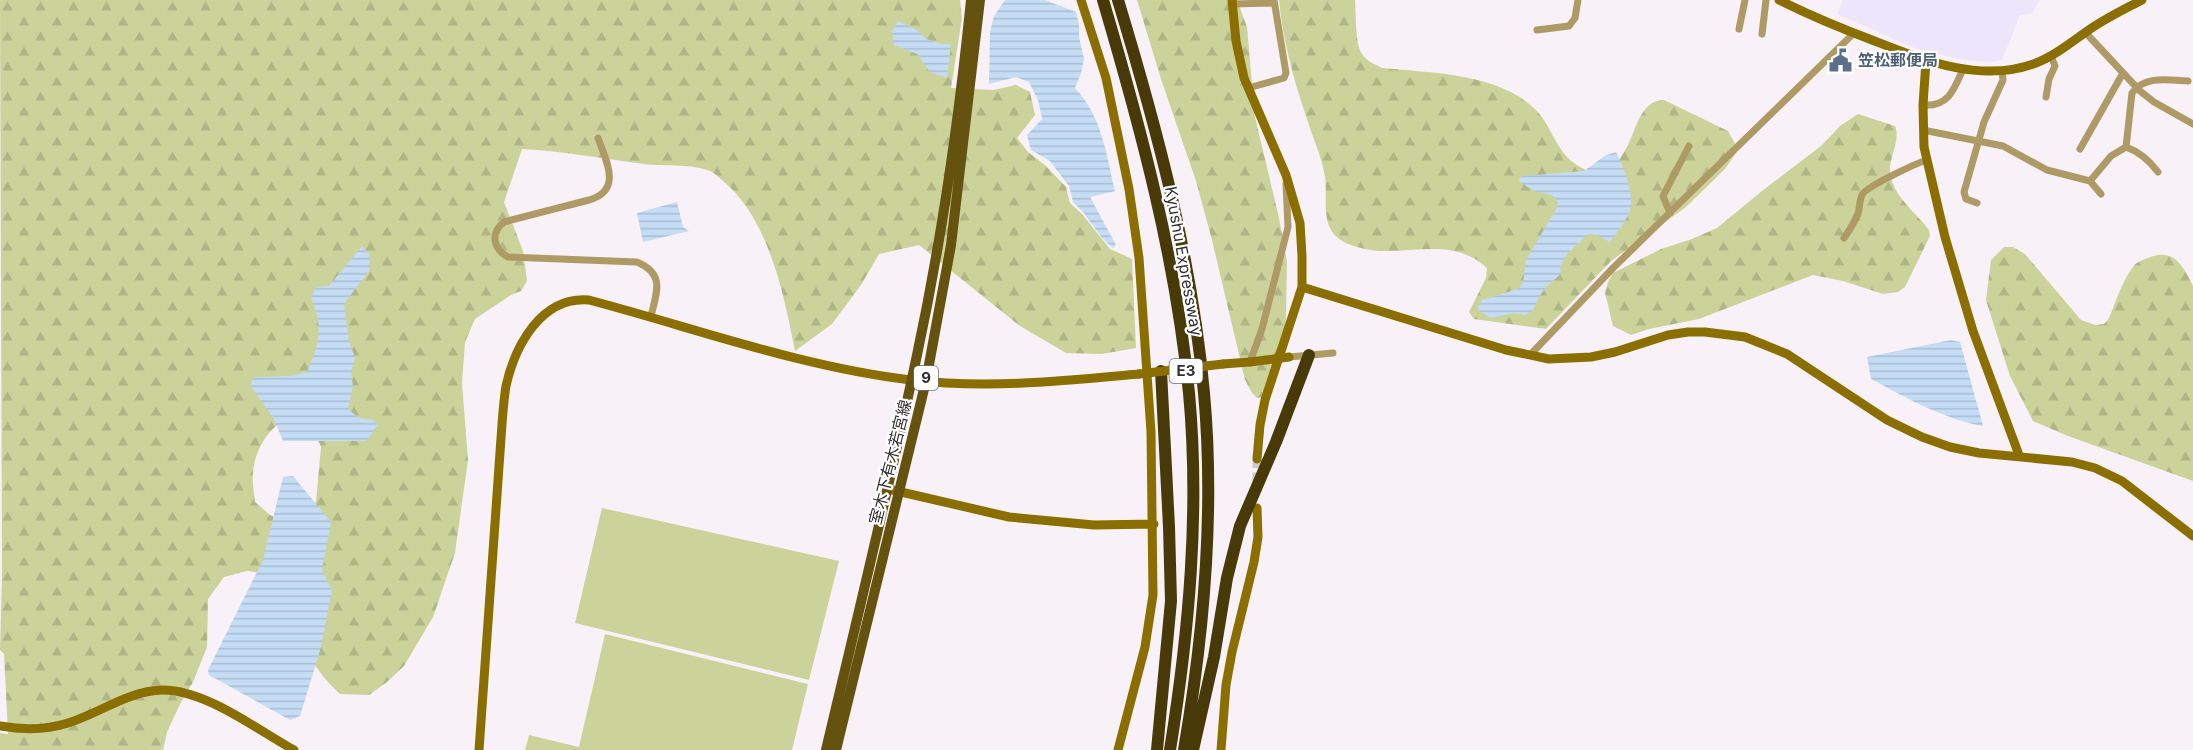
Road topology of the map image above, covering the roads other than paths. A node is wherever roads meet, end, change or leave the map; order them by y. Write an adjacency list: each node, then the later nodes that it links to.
1 (972, 0): 51 (main road, 室木下有木若宮線 / 9)
2 (980, 0): 52 (main road, 室木下有木若宮線 / 9)
3 (1081, 0): 57 (street)
4 (1103, 0): 66 (highway, Kyushu Expressway / E3)
5 (1118, 0): 67 (highway, Kyushu Expressway / E3)
6 (1578, 0): 14 (street)
7 (1745, 0): 13 (street)
8 (1766, 0): 17 (street)
9 (1779, 0): 16 (street)
10 (2142, 0): 15 (street)
11 (1232, 2): 12 (street); 25 (street)
12 (1274, 2): 25 (street)
13 (1739, 29)
14 (1537, 30)
15 (2085, 32): 18 (street); 22 (street)
16 (1854, 33): 19 (street); 41 (street)
17 (1762, 34)
18 (2051, 56): 21 (street); 26 (street)
19 (1926, 61): 20 (street); 27 (street)
20 (1963, 69): 21 (street); 27 (street)
21 (2002, 71): 31 (street)
22 (2123, 73): 24 (street); 34 (street)
23 (2188, 81): 24 (street)
24 (2136, 87): 28 (street); 33 (street)
25 (1248, 88): 37 (street)
26 (2046, 97)
27 (1923, 105): 29 (street)
28 (2193, 124)
29 (1923, 130): 31 (street); 35 (street)
30 (598, 138): 44 (street)
31 (1980, 142): 38 (street); 40 (street)
32 (1689, 146): 41 (street)
33 (2126, 147): 36 (street); 38 (street)
34 (2080, 149)
35 (1927, 160): 42 (street); 53 (street)
36 (2158, 172)
37 (1286, 175): 43 (street); 49 (street)
38 (2090, 181): 39 (street)
39 (2101, 194)
40 (1977, 203)
41 (1670, 213): 47 (street)
42 (1844, 238)
43 (1302, 287): 47 (street); 54 (street)
44 (651, 316): 51 (street); 61 (street)
45 (1333, 353): 46 (street)
46 (1309, 355): 48 (street); 68 (highway)
47 (1530, 355): 53 (street)
48 (1289, 357): 49 (street, bridge)
49 (1250, 362): 50 (street, bridge)
50 (1161, 377): 52 (street, bridge); 65 (highway)
51 (911, 380): 52 (street); 55 (main road, 室木下有木若宮線 / 9)
52 (926, 381): 55 (main road, 室木下有木若宮線 / 9)
53 (2019, 455): 58 (street)
54 (1257, 459)
55 (893, 490): 57 (street); 62 (main road, 室木下有木若宮線 / 9); 63 (main road, 室木下有木若宮線 / 9)
56 (1257, 508): 69 (street)
57 (1154, 524): 64 (street)
58 (2193, 536)
59 (0, 726): 60 (street)
60 (294, 750)
61 (479, 750)
62 (826, 750)
63 (836, 750)
64 (1118, 750)
65 (1157, 750)
66 (1170, 750)
67 (1184, 750)
68 (1193, 750)
69 (1221, 750)

